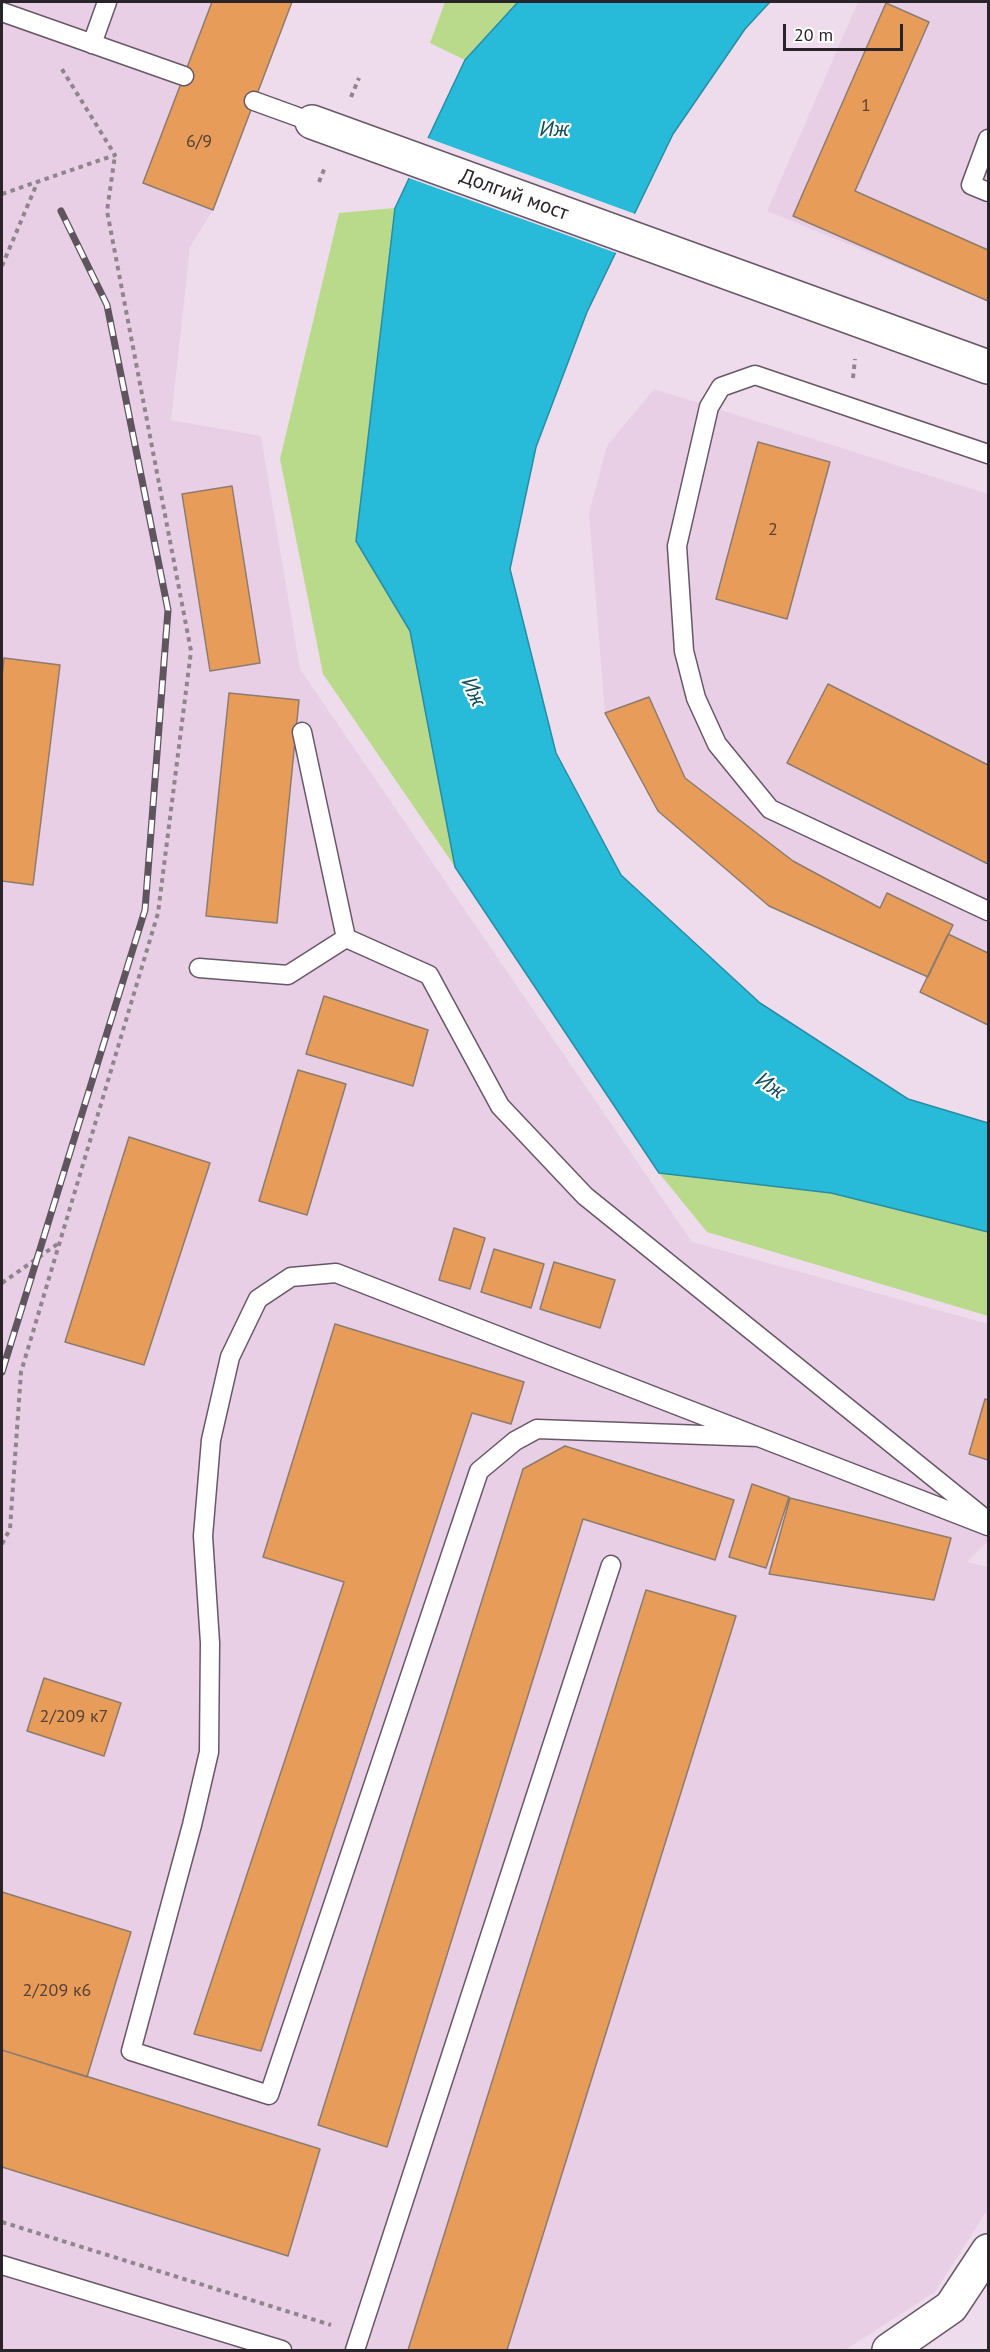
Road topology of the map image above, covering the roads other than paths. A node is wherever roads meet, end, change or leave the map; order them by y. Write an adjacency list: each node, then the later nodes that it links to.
1 (107, 2): 3 (lane)
2 (2, 12): 3 (lane)
3 (92, 44): 4 (lane)
4 (184, 76)
5 (254, 101): 6 (lane)
6 (312, 122): 9 (street, Долгий мост)
7 (988, 139): 8 (lane)
8 (988, 192)
9 (988, 367)
10 (988, 454): 12 (lane)
11 (302, 732): 13 (lane)
12 (988, 911)
13 (346, 938): 14 (lane); 16 (lane)
14 (199, 968)
15 (759, 1437): 15 (lane); 17 (lane)
16 (988, 1521)
17 (988, 1526)
18 (611, 1565): 21 (lane)
19 (988, 2251): 23 (street)
20 (2, 2265): 22 (lane)
21 (358, 2343)
22 (282, 2350)
23 (889, 2350)

